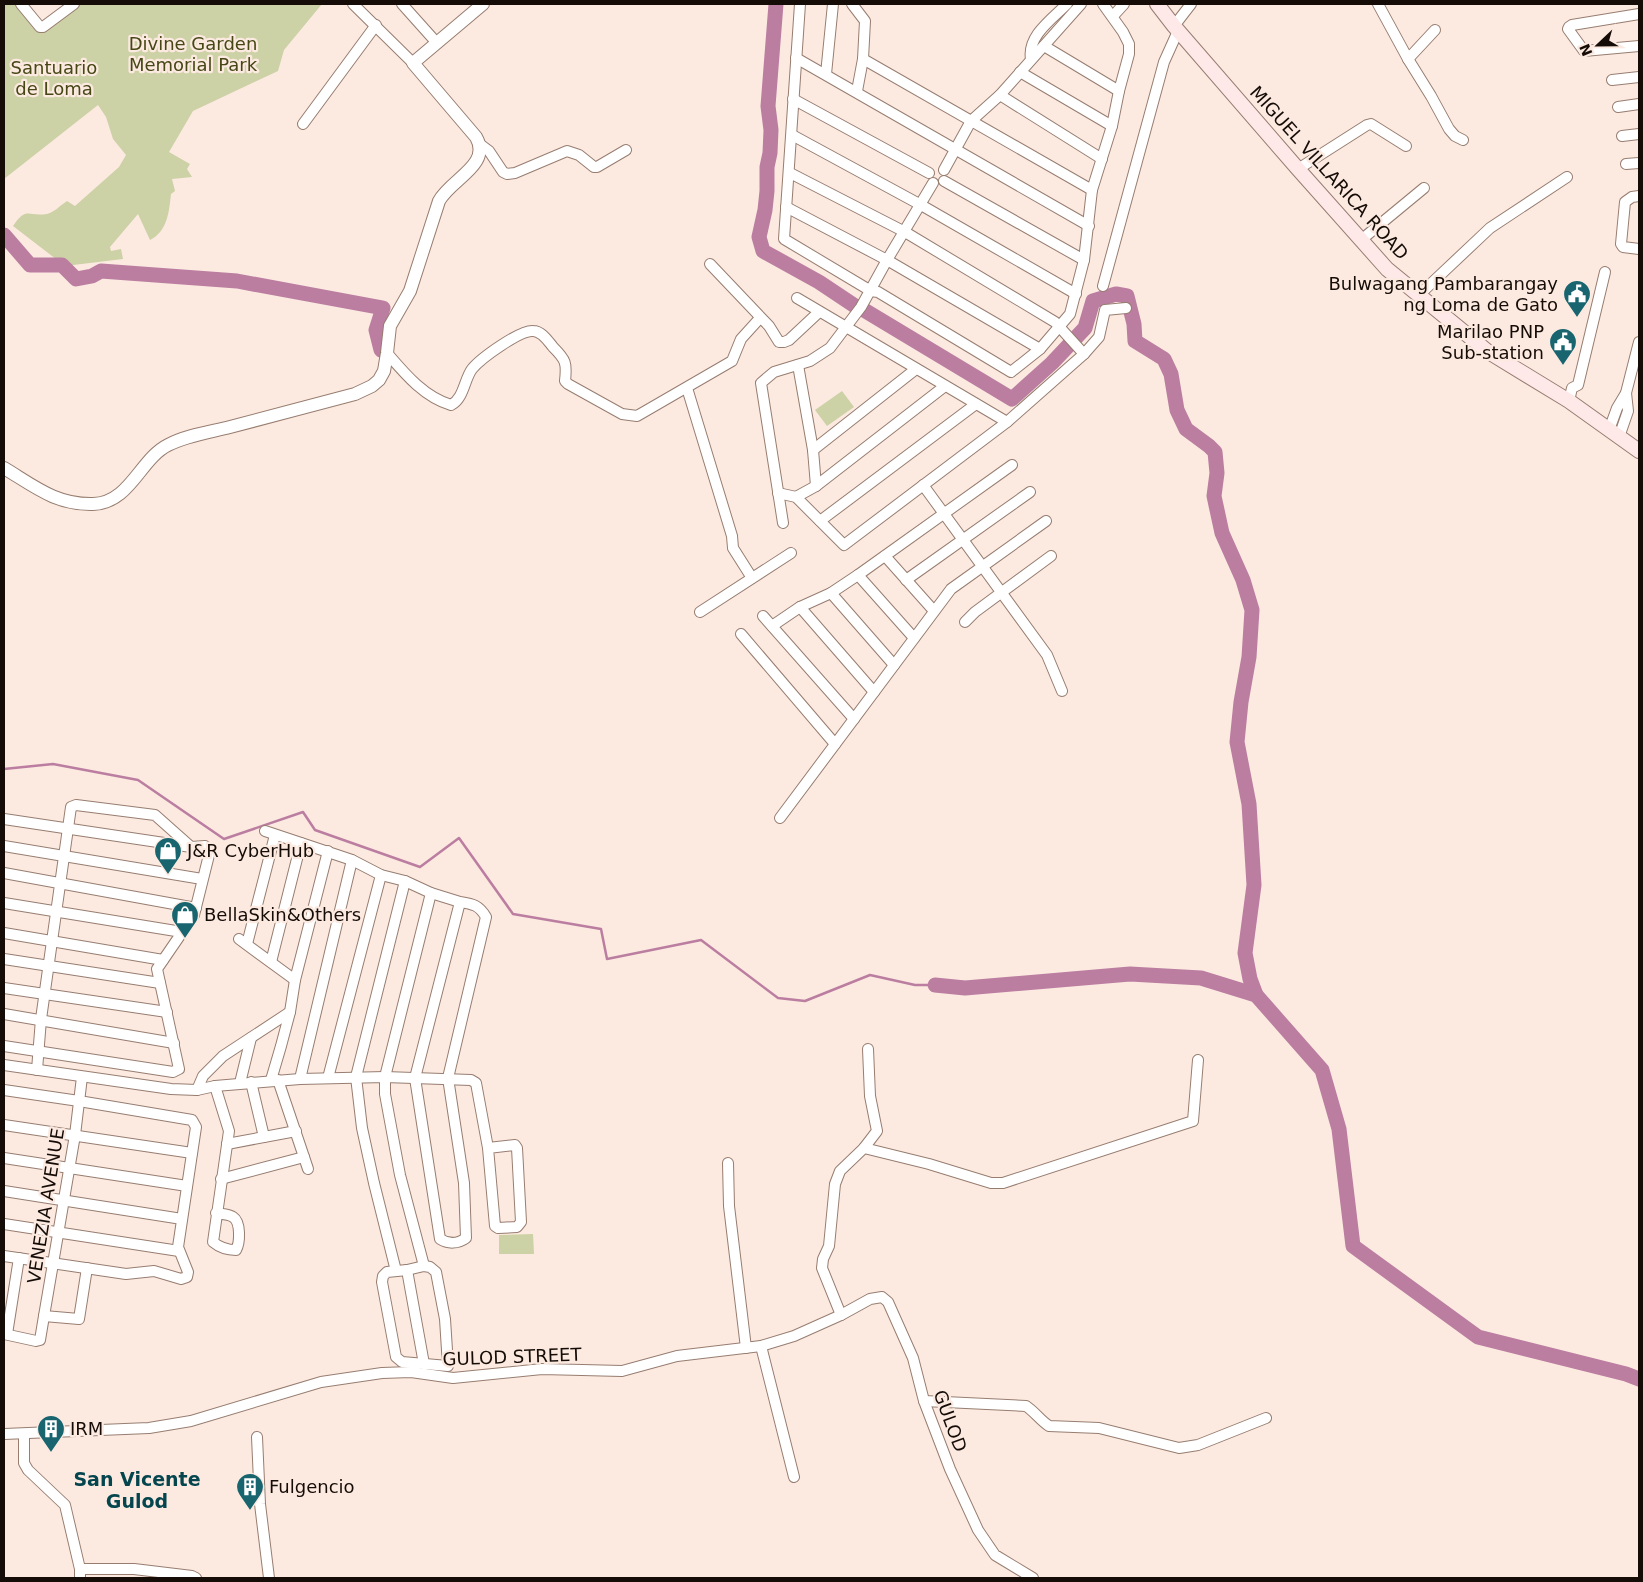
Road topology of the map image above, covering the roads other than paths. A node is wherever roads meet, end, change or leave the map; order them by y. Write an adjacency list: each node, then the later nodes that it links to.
1 (21, 4): 15 (street)
2 (353, 4): 18 (street)
3 (402, 4): 21 (street)
4 (483, 4): 21 (street)
5 (800, 4): 24 (street)
6 (833, 4): 30 (street)
7 (852, 4): 25 (street)
8 (1066, 4): 26 (street)
9 (1081, 4): 22 (street)
10 (1103, 4): 17 (street)
11 (1124, 4): 17 (street)
12 (1157, 4): 19 (main road, MIGUEL VILLARICA ROAD)
13 (1191, 4): 19 (street)
14 (1378, 4): 27 (street)
15 (68, 5)
16 (1639, 14): 23 (street)
17 (1113, 16): 33 (street)
18 (376, 25): 28 (street); 40 (street)
19 (1176, 29): 53 (main road, MIGUEL VILLARICA ROAD); 73 (street)
20 (1435, 30): 27 (street)
21 (436, 42): 28 (street)
22 (1044, 46): 26 (street); 33 (street)
23 (1639, 46)
24 (796, 58): 30 (street); 36 (street)
25 (862, 59): 34 (street); 39 (street)
26 (1031, 59): 29 (street)
27 (1408, 59): 45 (street)
28 (413, 63): 46 (street)
29 (1020, 72): 35 (street); 41 (street)
30 (826, 74): 34 (street)
31 (1639, 77): 32 (street)
32 (1612, 80)
33 (1119, 91): 41 (street)
34 (857, 92): 49 (street)
35 (1000, 95): 39 (street); 50 (street)
36 (793, 99): 43 (street); 56 (street)
37 (1639, 104): 38 (street)
38 (1618, 107)
39 (971, 121): 49 (street); 61 (street)
40 (303, 124)
41 (1112, 126): 50 (street)
42 (1639, 134): 44 (street)
43 (792, 135): 55 (street); 63 (street)
44 (1622, 136)
45 (1463, 140)
46 (481, 145): 48 (street); 85 (street)
47 (1406, 146): 53 (street)
48 (626, 150)
49 (954, 150): 54 (street); 65 (street)
50 (1102, 159): 61 (street)
51 (1639, 163): 52 (street)
52 (1626, 164)
53 (1298, 168): 67 (main road, MIGUEL VILLARICA ROAD)
54 (944, 170): 56 (street); 58 (street)
55 (790, 173): 64 (street); 66 (street)
56 (929, 173): 59 (street)
57 (1567, 177): 76 (street)
58 (944, 181): 59 (street); 70 (street)
59 (933, 183): 63 (street)
60 (1424, 188): 67 (street)
61 (1092, 190): 65 (street)
62 (1639, 196): 68 (street)
63 (921, 205): 66 (street); 75 (street)
64 (786, 207): 69 (street); 74 (street)
65 (1089, 226): 70 (street)
66 (905, 232): 69 (street); 81 (street)
67 (1361, 240): 76 (main road, MIGUEL VILLARICA ROAD)
68 (1639, 249)
69 (887, 260): 74 (street); 84 (street)
70 (1084, 260): 75 (street)
71 (710, 264): 80 (street)
72 (1605, 272): 91 (street)
73 (1103, 286)
74 (870, 291): 82 (street); 84 (street)
75 (1076, 294): 81 (street)
76 (1419, 295): 91 (main road, MIGUEL VILLARICA ROAD)
77 (797, 298): 79 (street)
78 (1126, 308): 86 (street)
79 (819, 312): 80 (street); 82 (street)
80 (760, 318): 90 (street)
81 (1060, 327): 84 (street); 86 (street)
82 (845, 328): 87 (street); 88 (street)
83 (1639, 342): 94 (street)
84 (1040, 349)
85 (388, 353): 90 (street); 98 (street)
86 (1084, 354): 93 (street)
87 (798, 365): 95 (street); 102 (street)
88 (916, 369): 89 (street); 95 (street)
89 (945, 386): 92 (street); 100 (street)
90 (687, 388): 114 (street)
91 (1569, 401): 94 (main road, MIGUEL VILLARICA ROAD)
92 (976, 404): 93 (street); 105 (street)
93 (1007, 422): 99 (street)
94 (1614, 433): 96 (main road, MIGUEL VILLARICA ROAD)
95 (813, 450): 100 (street)
96 (1639, 450)
97 (1012, 464): 104 (street)
98 (4, 468)
99 (923, 485): 104 (street); 105 (street)
100 (816, 486): 103 (street)
101 (1030, 492): 108 (street)
102 (778, 493): 103 (street); 107 (street)
103 (796, 497): 105 (street)
104 (944, 513): 108 (street); 110 (street)
105 (820, 521)
106 (1046, 521): 112 (street)
107 (783, 523)
108 (963, 540): 112 (street); 115 (street)
109 (791, 553): 114 (street)
110 (885, 556): 113 (street); 115 (street)
111 (1052, 556): 116 (street)
112 (983, 566): 116 (street); 119 (street)
113 (858, 575): 117 (street); 125 (street)
114 (752, 578): 120 (street)
115 (906, 580): 119 (street)
116 (1002, 592): 122 (street); 127 (street)
117 (831, 593): 118 (street); 126 (street)
118 (800, 607): 123 (street); 128 (street)
119 (934, 611): 125 (street)
120 (700, 612)
121 (763, 616): 123 (street)
122 (965, 622)
123 (772, 626): 129 (street)
124 (741, 634): 130 (street)
125 (914, 638): 126 (street)
126 (894, 665): 128 (street)
127 (1062, 691)
128 (874, 692): 129 (street)
129 (854, 719): 130 (street)
130 (835, 744): 132 (street)
131 (4, 818): 133 (street)
132 (780, 818)
133 (68, 828): 138 (street); 138 (street); 140 (street)
134 (265, 831): 135 (street)
135 (275, 835): 136 (street); 157 (street)
136 (301, 843): 139 (street); 157 (street)
137 (4, 846): 140 (street)
138 (191, 847): 144 (street)
139 (328, 852): 141 (street); 159 (street)
140 (64, 855): 144 (street); 146 (street)
141 (352, 860): 143 (street); 181 (street)
142 (4, 873): 146 (street)
143 (381, 875): 145 (street); 178 (street)
144 (202, 879): 150 (street)
145 (405, 881): 147 (street); 176 (street)
146 (60, 882): 150 (street); 151 (street)
147 (431, 893): 148 (street); 177 (street)
148 (460, 902): 179 (street); 180 (street)
149 (4, 903): 151 (street)
150 (196, 908): 152 (street)
151 (56, 912): 152 (street); 154 (street)
152 (182, 932): 156 (street)
153 (4, 933): 154 (street)
154 (52, 940): 156 (street); 158 (street)
155 (4, 959): 158 (street)
156 (163, 960): 160 (street)
157 (271, 962): 159 (street)
158 (48, 966): 160 (street); 162 (street)
159 (295, 980): 164 (street)
160 (160, 984): 163 (street)
161 (4, 988): 162 (street)
162 (44, 994): 163 (street); 166 (street)
163 (167, 1012): 168 (street)
164 (290, 1012): 167 (street); 182 (street)
165 (4, 1014): 166 (street)
166 (41, 1019): 168 (street); 171 (street)
167 (251, 1038): 184 (street); 187 (street)
168 (174, 1043): 171 (street)
169 (4, 1046): 171 (street)
170 (868, 1049): 195 (street)
171 (39, 1052): 174 (street)
172 (1198, 1060): 195 (street)
173 (4, 1065): 174 (street)
174 (37, 1070): 175 (street)
175 (82, 1077): 187 (street); 188 (street, VENEZIA AVENUE)
176 (356, 1077): 177 (street); 178 (street); 217 (street)
177 (385, 1077): 179 (street); 214 (street)
178 (328, 1078): 181 (street)
179 (415, 1078): 180 (street); 180 (street)
180 (448, 1078): 194 (street)
181 (300, 1079): 182 (street)
182 (274, 1080): 183 (street); 190 (street)
183 (251, 1082): 184 (street); 192 (street)
184 (240, 1083): 185 (street)
185 (215, 1086): 187 (street); 193 (street)
186 (4, 1090): 188 (street)
187 (197, 1090)
188 (80, 1101): 191 (street, VENEZIA AVENUE); 196 (street)
189 (4, 1125): 191 (street)
190 (296, 1131): 192 (street); 197 (street)
191 (75, 1135): 196 (street); 200 (street, VENEZIA AVENUE)
192 (264, 1137): 193 (street)
193 (226, 1144): 202 (street)
194 (488, 1148): 194 (street)
195 (864, 1148): 218 (street)
196 (192, 1153): 203 (street)
197 (304, 1157): 201 (street); 202 (street)
198 (4, 1158): 200 (street)
199 (728, 1163): 222 (street)
200 (68, 1168): 203 (street); 205 (street, VENEZIA AVENUE)
201 (308, 1169)
202 (221, 1179): 206 (street)
203 (187, 1186): 207 (street)
204 (4, 1191): 205 (street)
205 (64, 1200): 207 (street); 209 (street, VENEZIA AVENUE)
206 (216, 1213)
207 (182, 1219): 210 (street)
208 (4, 1224): 209 (street)
209 (59, 1232): 210 (street); 213 (street, VENEZIA AVENUE)
210 (179, 1251): 215 (street)
211 (4, 1256): 212 (street)
212 (19, 1258): 213 (street); 220 (street)
213 (54, 1264): 215 (street); 219 (street, VENEZIA AVENUE)
214 (424, 1266): 216 (street); 223 (street)
215 (87, 1268): 219 (street)
216 (407, 1270): 217 (street); 223 (street)
217 (396, 1271): 223 (street)
218 (841, 1315): 221 (street, GULOD STREET); 224 (street, GULOD)
219 (44, 1316): 220 (street, VENEZIA AVENUE)
220 (5, 1334)
221 (761, 1346): 222 (street, GULOD STREET); 229 (street)
222 (746, 1348): 227 (street, GULOD STREET)
223 (424, 1364)
224 (924, 1401): 225 (street); 233 (street, GULOD)
225 (1266, 1418)
226 (4, 1434): 227 (street, GULOD STREET)
227 (24, 1434): 230 (street)
228 (258, 1437): 232 (street)
229 (794, 1477)
230 (80, 1573): 231 (street)
231 (196, 1578)
232 (269, 1578)
233 (1033, 1578)

